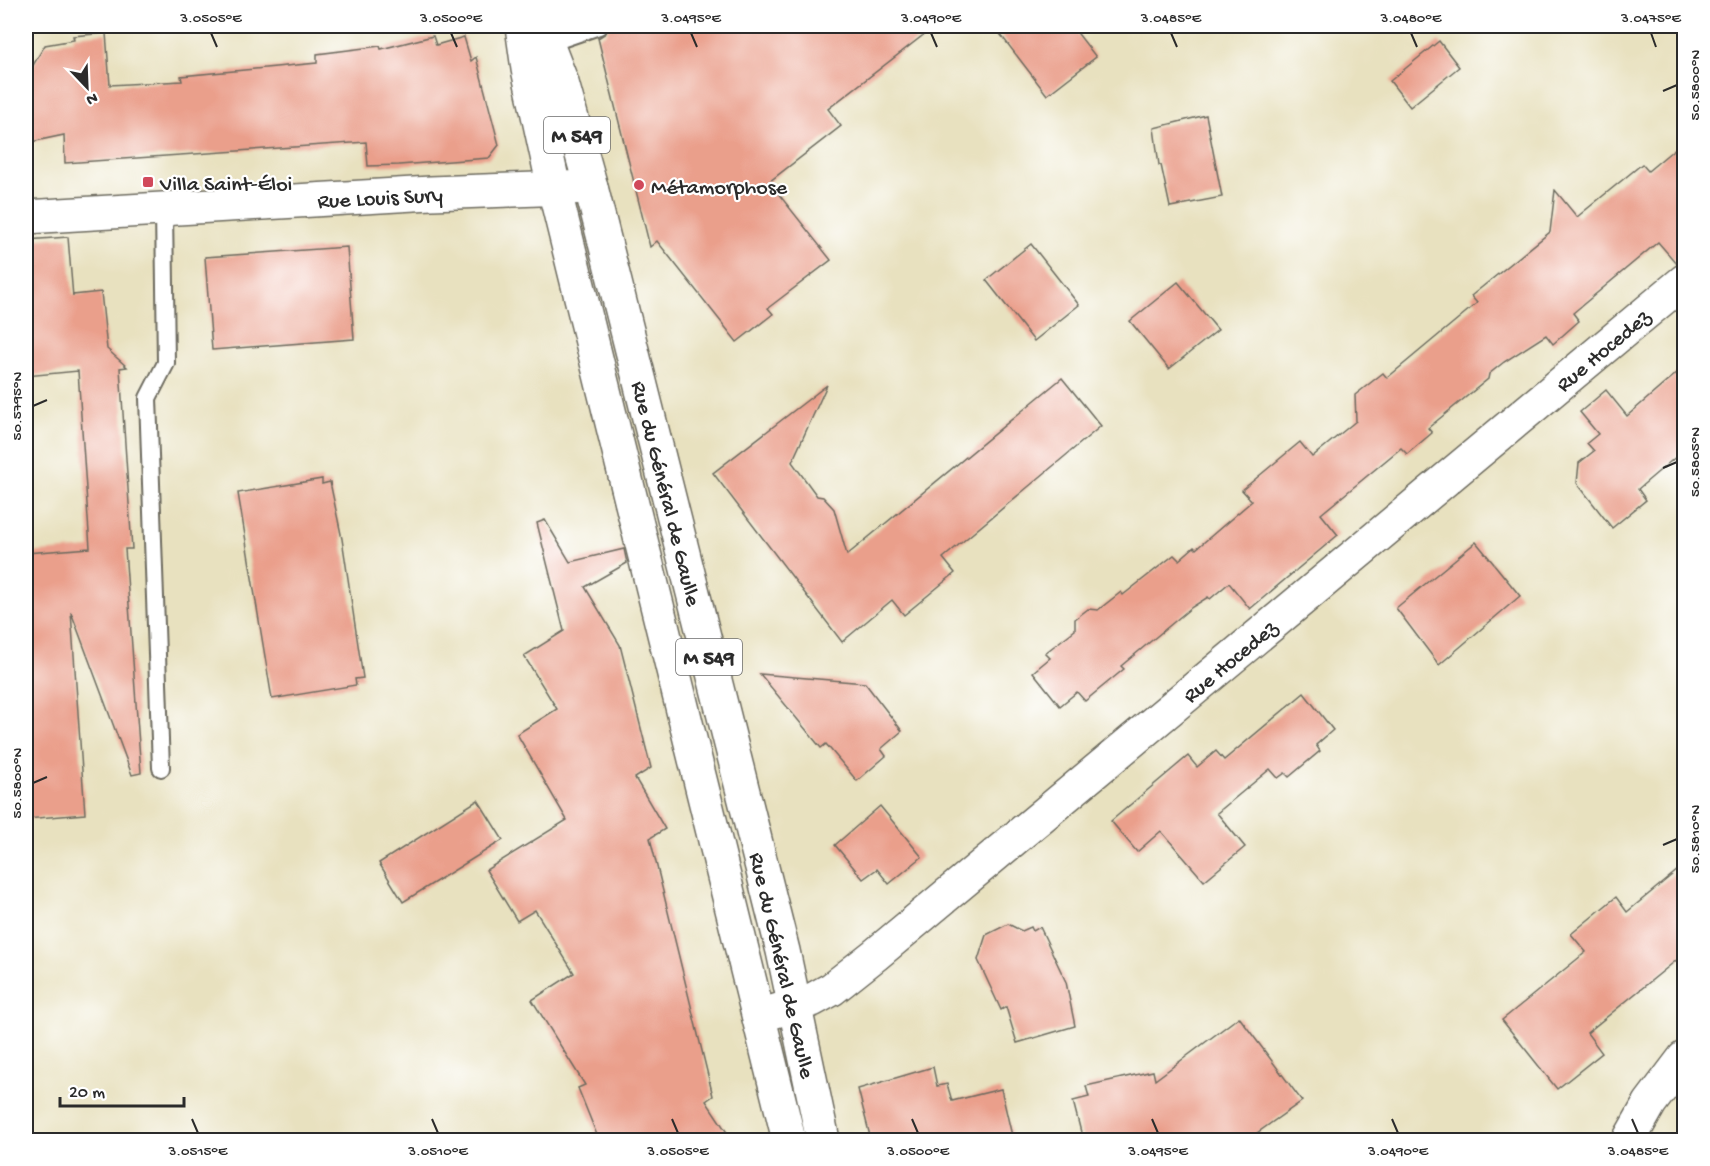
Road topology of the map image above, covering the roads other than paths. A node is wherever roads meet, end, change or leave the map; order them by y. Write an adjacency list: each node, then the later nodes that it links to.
1 (599, 26): 2 (lane)
2 (534, 37): 3 (main road, Rue du Général de Gaulle / M 549); 4 (main road, Rue du Général de Gaulle / M 549)
3 (591, 187): 4 (main road, Rue Louis Sury); 9 (main road, Rue du Général de Gaulle / M 549)
4 (554, 188): 5 (main road, Rue Louis Sury); 10 (main road, Rue du Général de Gaulle / M 549)
5 (164, 209): 6 (main road, Rue Louis Sury); 8 (lane)
6 (26, 217)
7 (1684, 281): 9 (main road, Rue Hocedez)
8 (161, 768)
9 (796, 1006): 10 (main road, Rue Hocedez); 13 (main road, Rue du Général de Gaulle / M 549)
10 (759, 1016): 12 (main road, Rue du Général de Gaulle / M 549)
11 (1684, 1058): 14 (main road)
12 (789, 1140)
13 (823, 1140)
14 (1629, 1140)

